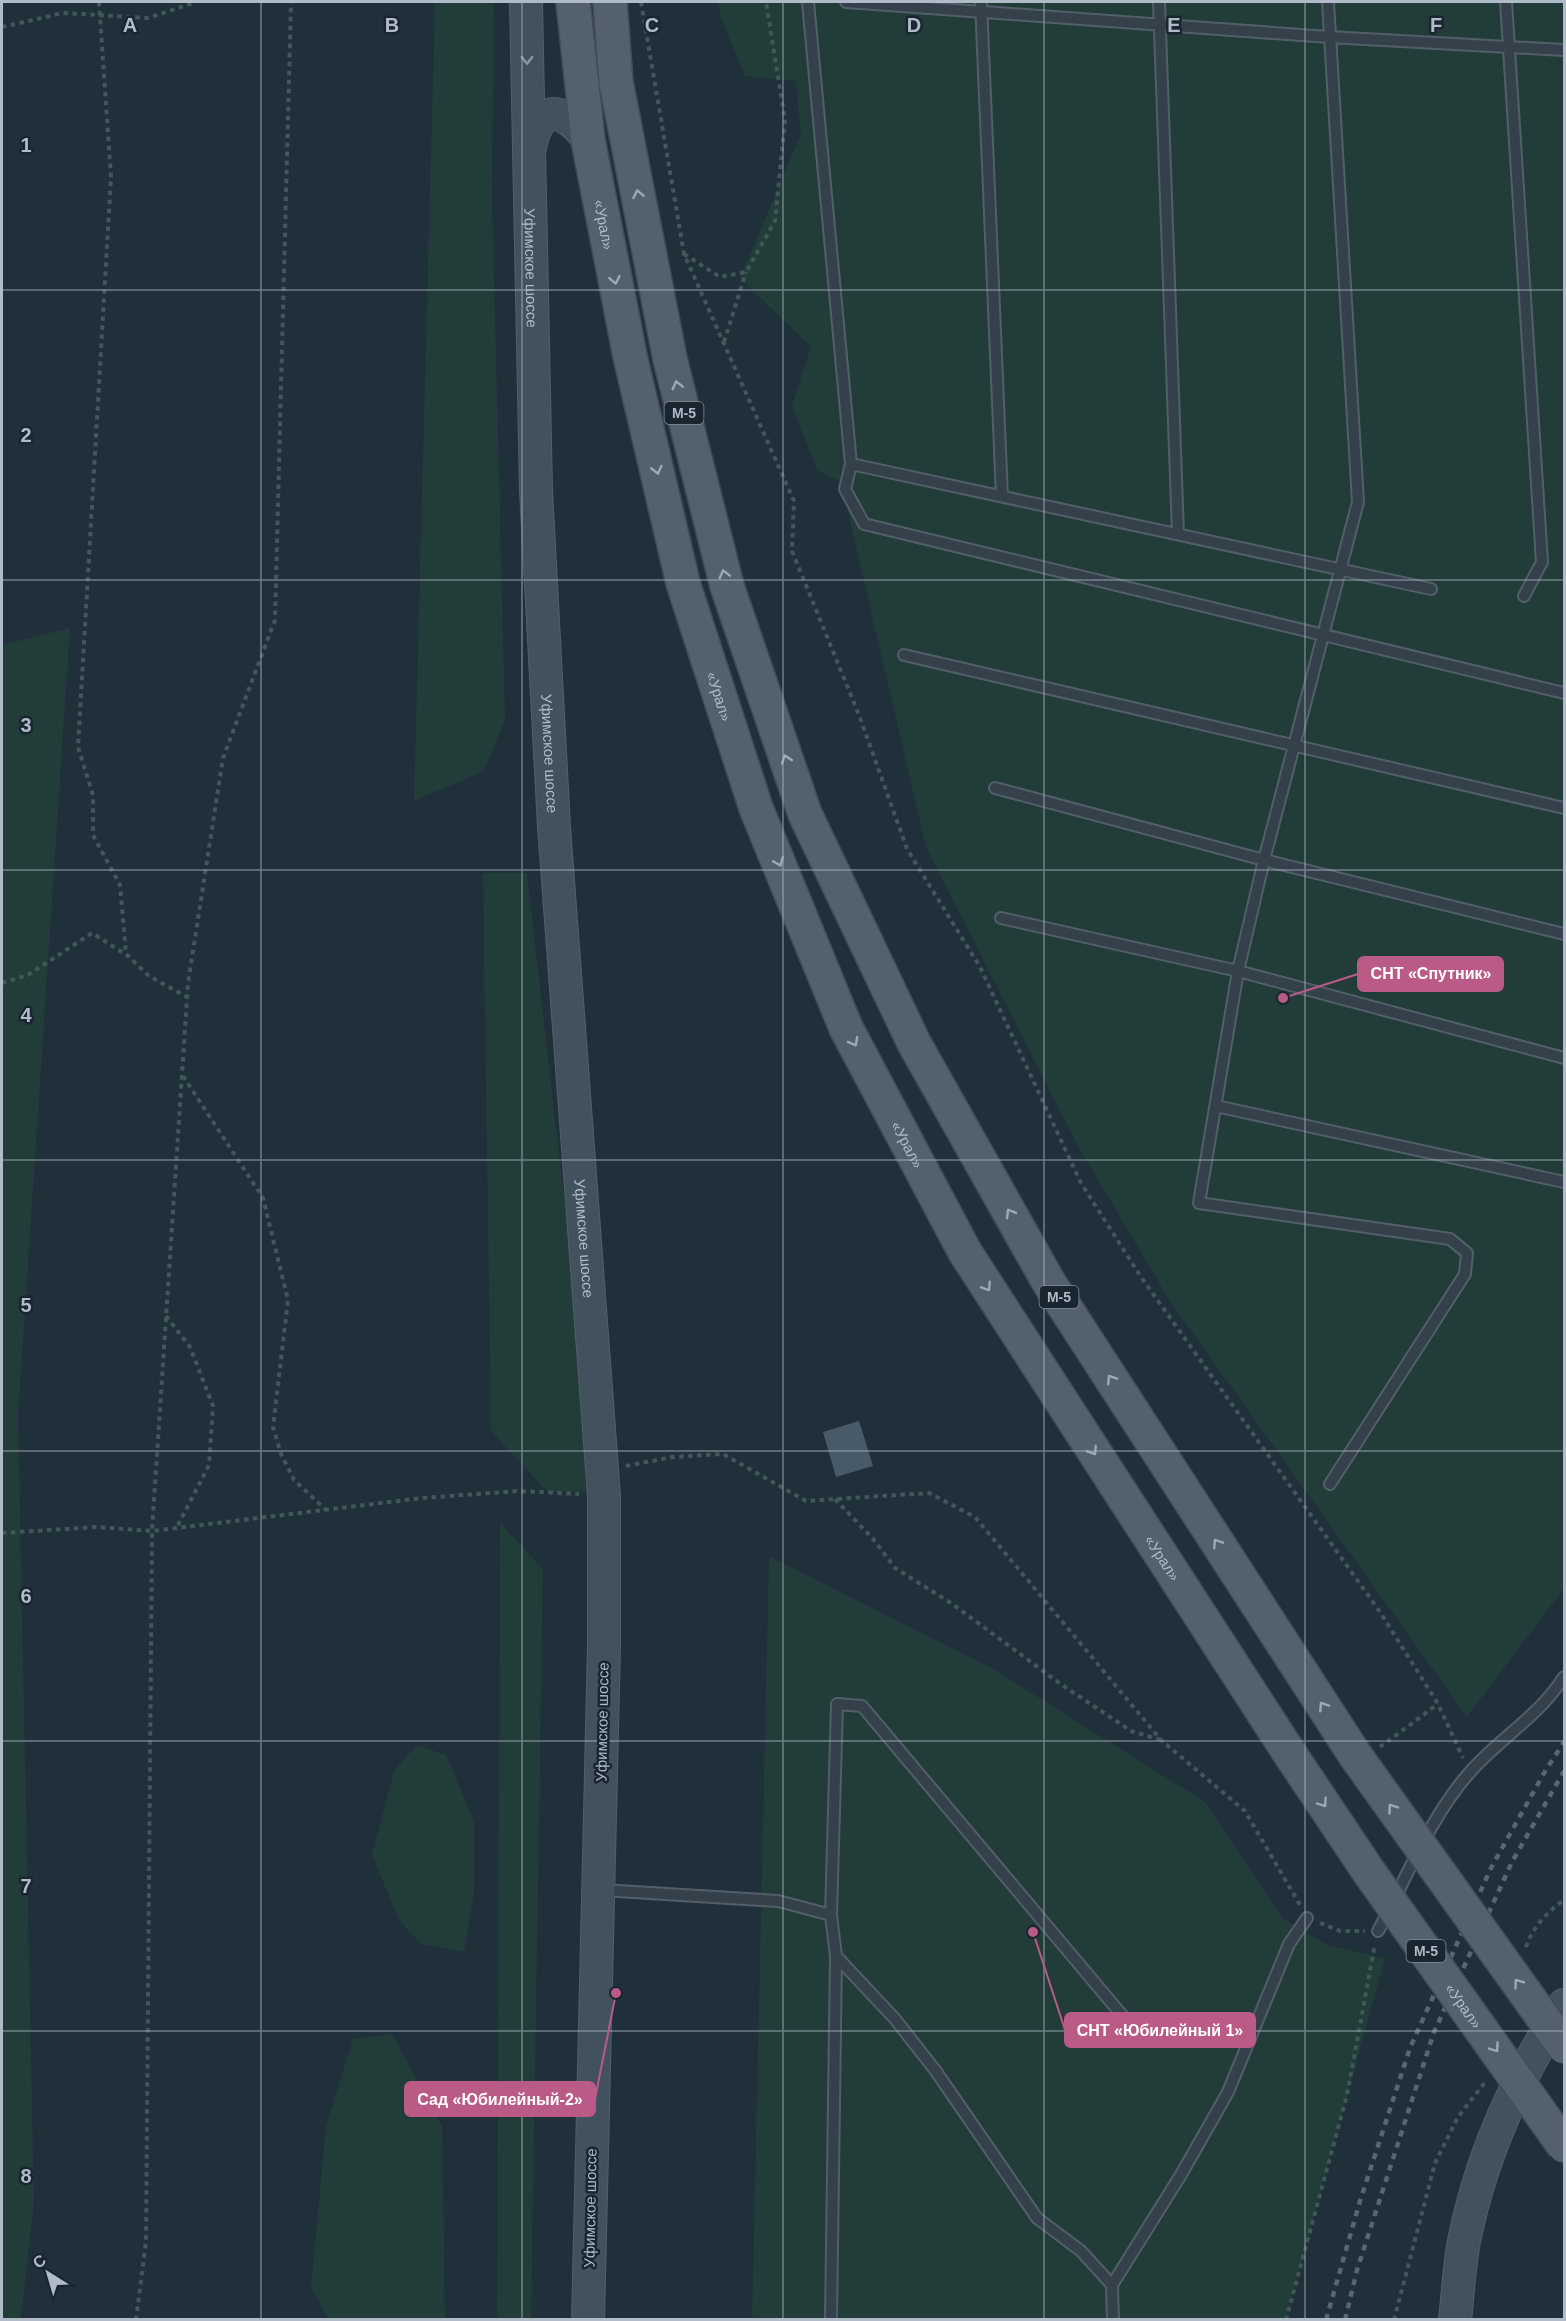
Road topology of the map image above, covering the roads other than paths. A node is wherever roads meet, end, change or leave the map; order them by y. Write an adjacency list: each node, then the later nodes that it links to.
1 (526, 2): 15 (main road, Уфимское шоссе, one-way to 15)
2 (573, 2): 14 (main road, «Урал» / М-5)
3 (610, 2): 44 (main road, М-5, one-way to 3, bridge)
4 (808, 2): 16 (lane)
5 (846, 2): 9 (lane)
6 (1159, 2): 10 (lane)
7 (1328, 2): 11 (lane)
8 (1506, 2): 12 (lane)
9 (982, 6): 10 (lane); 17 (lane)
10 (1160, 24): 11 (lane); 18 (lane)
11 (1329, 37): 12 (lane); 19 (lane)
12 (1508, 46): 13 (lane); 21 (lane)
13 (1564, 50)
14 (588, 140): 15 (main road); 45 (main road, «Урал» / М-5, one-way to 45, bridge)
15 (528, 155): 37 (main road, Уфимское шоссе)
16 (851, 464): 17 (lane); 22 (lane)
17 (1002, 496): 18 (lane)
18 (1178, 534): 19 (lane)
19 (1339, 569): 20 (lane); 22 (lane)
20 (1431, 589)
21 (1524, 596)
22 (1323, 636): 24 (lane); 25 (lane)
23 (904, 655): 25 (lane)
24 (1564, 693)
25 (1293, 746): 27 (lane); 28 (lane)
26 (995, 788): 28 (lane)
27 (1564, 808)
28 (1264, 860): 30 (lane); 31 (lane)
29 (1001, 918): 31 (lane)
30 (1564, 934)
31 (1238, 971): 32 (lane); 33 (lane)
32 (1564, 1058)
33 (1216, 1106): 34 (lane); 35 (lane)
34 (1564, 1182)
35 (1330, 1484)
36 (1564, 1677): 40 (lane)
37 (598, 1890): 38 (lane); 47 (main road, Уфимское шоссе)
38 (831, 1915): 41 (lane); 43 (lane)
39 (1307, 1918): 46 (lane)
40 (1378, 1931)
41 (836, 1956): 46 (lane); 48 (lane)
42 (1564, 2005): 50 (main road)
43 (1137, 2033)
44 (1564, 2047)
45 (1564, 2146)
46 (1112, 2285): 49 (lane)
47 (588, 2319)
48 (831, 2319)
49 (1113, 2319)
50 (1455, 2319)

